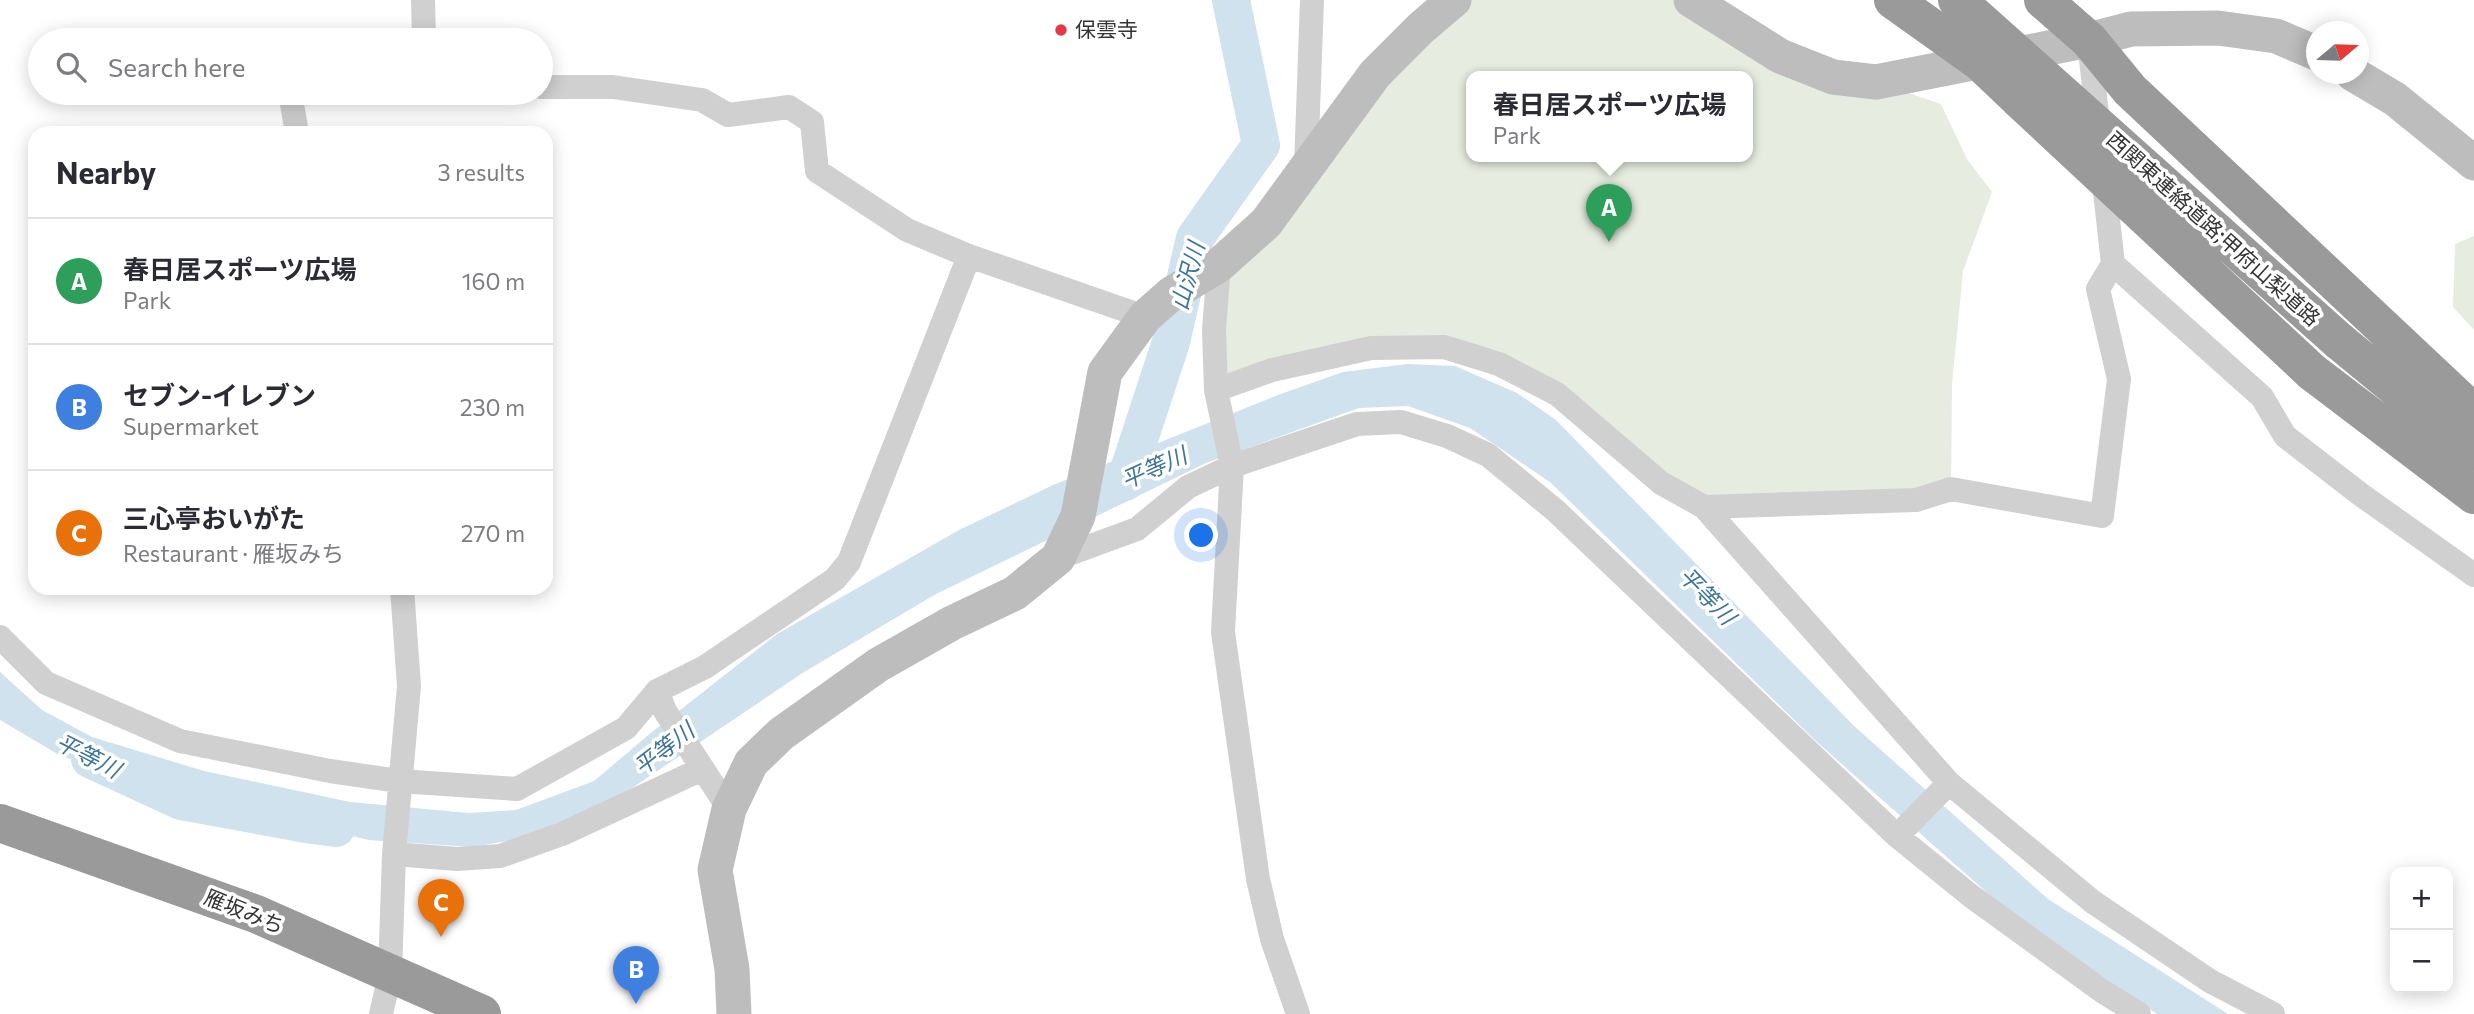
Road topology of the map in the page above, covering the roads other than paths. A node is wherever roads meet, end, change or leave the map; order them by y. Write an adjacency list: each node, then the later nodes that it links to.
1 (422, 0): 8 (street)
2 (1312, 0): 17 (street)
3 (1454, 0): 17 (street)
4 (1691, 0): 11 (street)
5 (1893, 0): 11 (highway)
6 (1957, 0): 24 (highway, 西関東連絡道路;甲府山梨道路, bridge)
7 (2043, 0): 9 (highway)
8 (423, 28)
9 (2089, 40): 10 (street); 11 (street); 19 (street); 23 (highway)
10 (2306, 49)
11 (1980, 62): 26 (highway, bridge)
12 (2369, 84): 16 (street)
13 (553, 87): 18 (street)
14 (292, 105): 15 (street)
15 (297, 126)
16 (2474, 163)
17 (1306, 167): 20 (street)
18 (969, 256): 21 (street); 32 (street)
19 (2113, 264): 27 (street); 29 (street)
20 (1214, 268): 21 (street); 22 (street)
21 (1145, 317): 28 (street)
22 (1216, 390): 25 (street); 27 (street)
23 (2474, 413)
24 (2474, 452)
25 (1232, 466): 28 (street); 38 (street); 44 (street)
26 (2474, 495)
27 (1704, 507): 35 (street)
28 (1058, 558): 36 (street)
29 (2474, 575)
30 (402, 595): 34 (street)
31 (0, 637): 34 (street)
32 (661, 701): 33 (street); 34 (street)
33 (699, 763): 36 (street); 39 (street)
34 (399, 781): 39 (street)
35 (1949, 783): 38 (street); 46 (street)
36 (729, 809): 43 (street)
37 (0, 823): 40 (highway, 雁坂みち)
38 (1897, 836): 45 (street)
39 (394, 854): 40 (street)
40 (390, 975): 41 (street); 42 (highway, 雁坂みち)
41 (381, 1014)
42 (482, 1014)
43 (733, 1014)
44 (1298, 1014)
45 (2139, 1014)
46 (2273, 1014)

